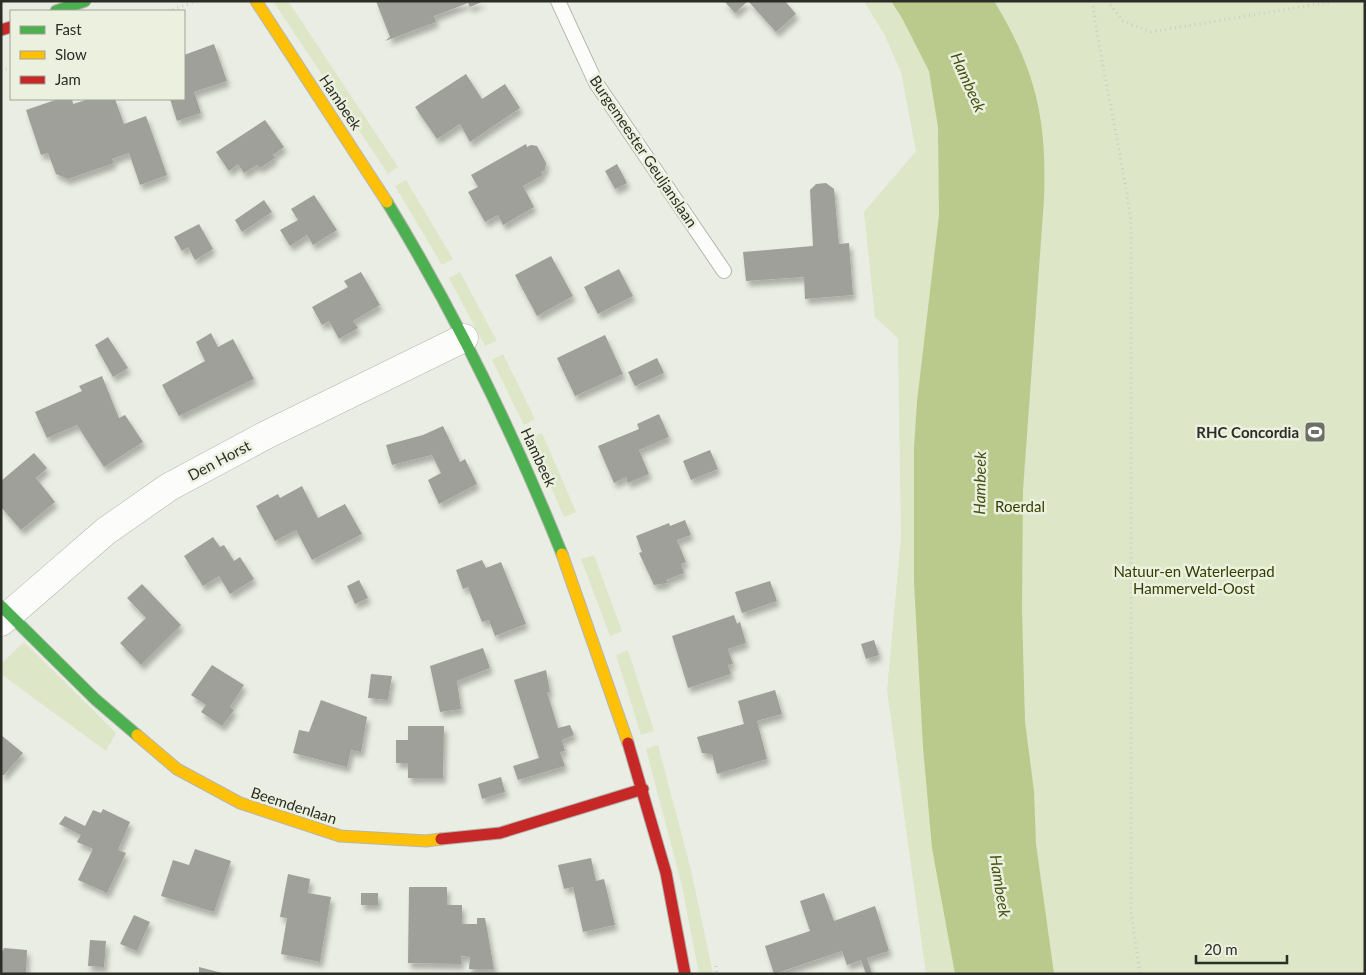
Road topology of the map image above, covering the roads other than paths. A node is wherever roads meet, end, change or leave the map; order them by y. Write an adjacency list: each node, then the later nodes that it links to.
1 (85, 1): 4 (street)
2 (256, 1): 6 (street, Hambeek)
3 (558, 1): 5 (lane, Burgemeester Geuljanslaan)
4 (59, 10)
5 (724, 271)
6 (464, 338): 7 (street, Den Horst); 8 (street, Hambeek)
7 (4, 614): 8 (street, Beemdenlaan)
8 (643, 789): 9 (street, Hambeek)
9 (685, 974)

